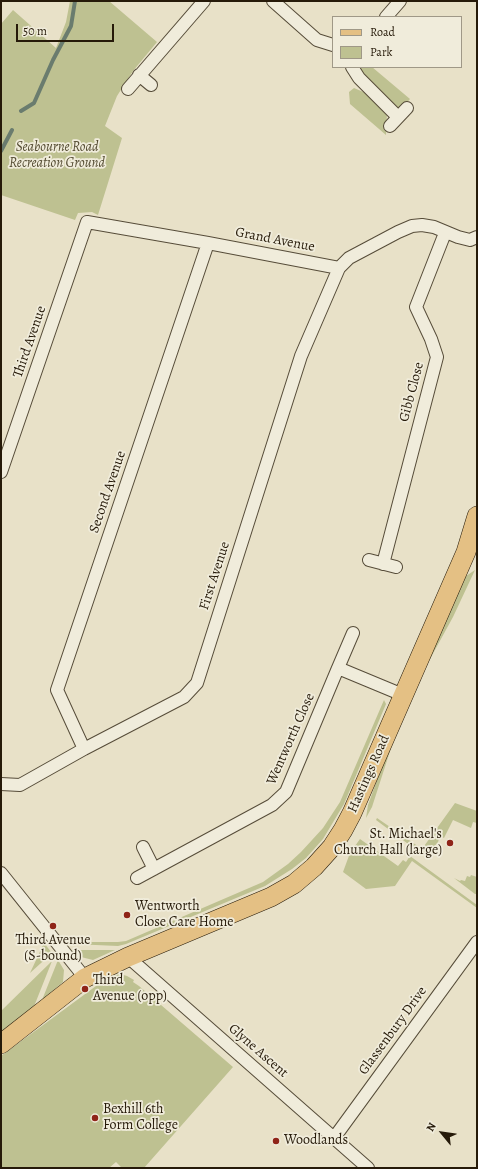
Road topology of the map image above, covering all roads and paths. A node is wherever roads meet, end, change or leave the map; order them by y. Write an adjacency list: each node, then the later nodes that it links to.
1 (204, 1): 7 (street)
2 (273, 1): 5 (street)
3 (400, 1): 4 (street)
4 (387, 16)
5 (332, 45)
6 (353, 68): 10 (street)
7 (139, 75): 8 (street); 9 (street)
8 (151, 86)
9 (128, 89)
10 (407, 108)
11 (87, 222): 14 (street, Grand Avenue); 16 (street, Third Avenue)
12 (445, 233): 13 (street); 15 (street); 20 (street, Gibb Close)
13 (477, 237)
14 (208, 243): 15 (street, Grand Avenue); 25 (street, Second Avenue)
15 (339, 268): 25 (street, First Avenue)
16 (1, 472)
17 (477, 516): 18 (main road, Hastings Road)
18 (471, 555): 24 (main road, Hastings Road)
19 (368, 560): 20 (street)
20 (383, 564): 21 (street)
21 (396, 567)
22 (353, 633): 23 (street, Wentworth Close)
23 (338, 668): 24 (street); 28 (street, Wentworth Close)
24 (402, 696): 32 (main road, Hastings Road)
25 (84, 749): 26 (street, First Avenue)
26 (1, 784)
27 (143, 847): 28 (street)
28 (154, 869): 30 (street, Wentworth Close)
29 (1, 873): 33 (street)
30 (137, 878)
31 (477, 942): 35 (street, Glassenbury Drive)
32 (128, 957): 33 (main road, Hastings Road); 35 (street, Glyne Ascent)
33 (85, 978): 34 (main road, Hastings Road)
34 (1, 1044)
35 (334, 1138): 36 (street, Glyne Ascent)
36 (368, 1168)

